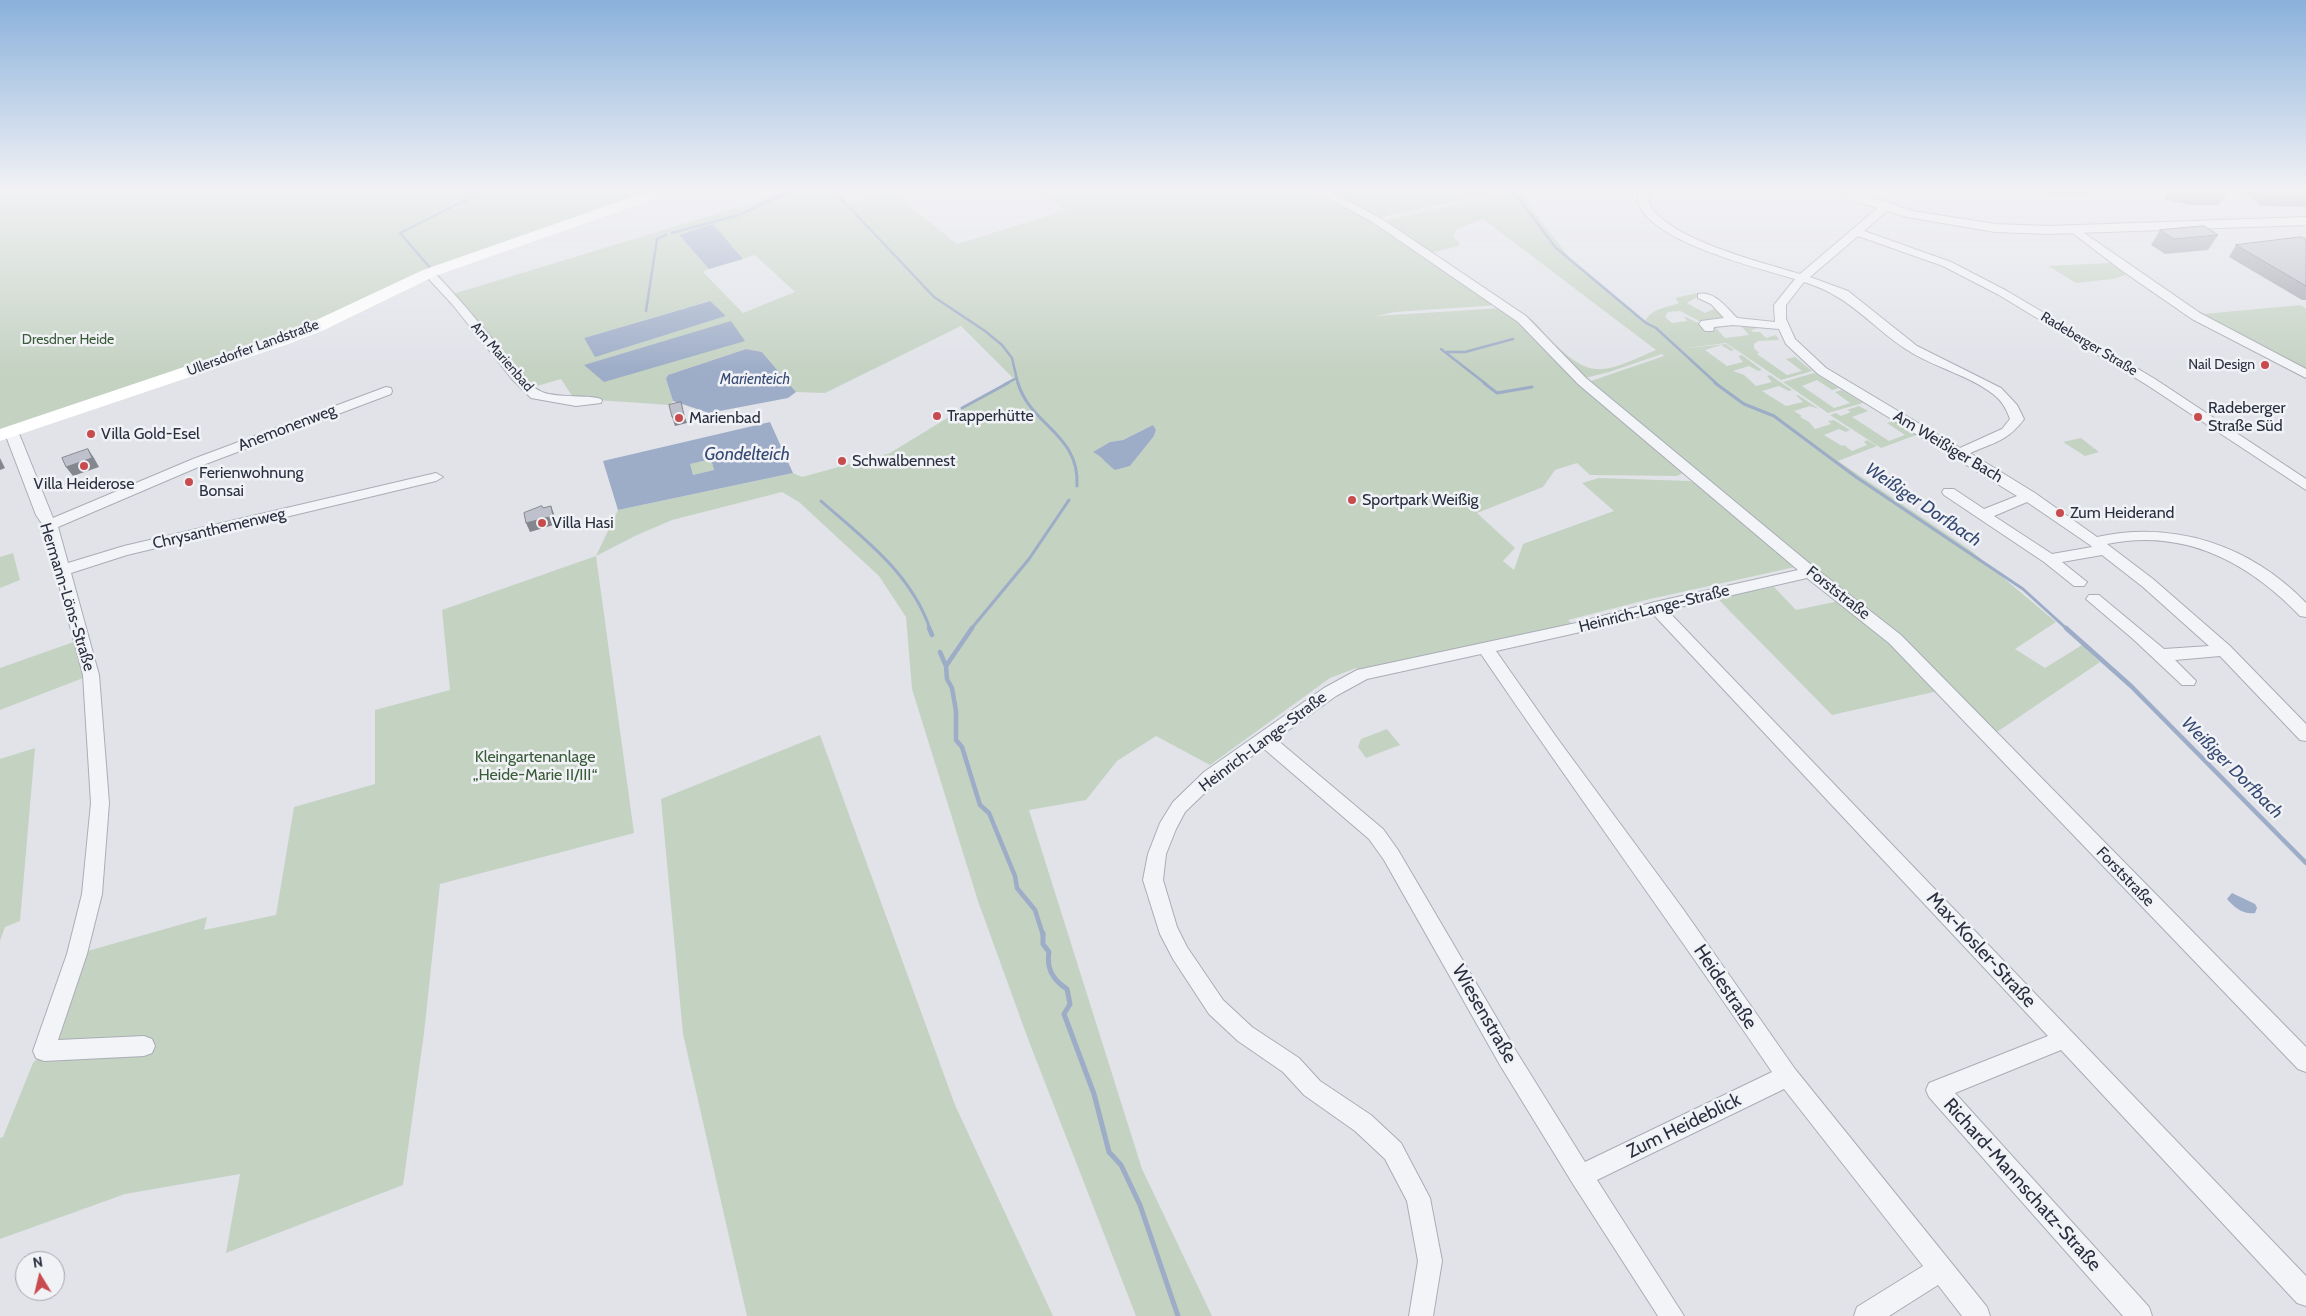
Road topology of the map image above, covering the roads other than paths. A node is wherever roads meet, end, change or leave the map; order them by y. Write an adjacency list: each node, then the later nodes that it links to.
1 (496, 249): 7 (main road, Ullersdorfer Landstraße)
2 (1420, 249): 27 (street, Forststraße)
3 (1718, 249): 8 (street)
4 (1836, 249): 8 (street)
5 (1906, 249): 19 (street, Radeberger Straße)
6 (2101, 249): 13 (street)
7 (429, 273): 15 (street, Am Marienbad); 16 (main road, Ullersdorfer Landstraße)
8 (1802, 278): 11 (street); 17 (street)
9 (1709, 298): 10 (street)
10 (1733, 321): 11 (street); 12 (street)
11 (1782, 326): 17 (street, Am Weißiger Bach)
12 (1709, 328)
13 (2306, 374)
14 (386, 391): 23 (street, Anemonenweg)
15 (596, 400)
16 (6, 433): 23 (street, Hermann-Löns-Straße)
17 (1959, 453): 21 (street, Am Weißiger Bach)
18 (436, 477): 26 (street, Chrysanthemenweg)
19 (2306, 486)
20 (1949, 492): 22 (street)
21 (2030, 496): 22 (street); 24 (street, Am Weißiger Bach)
22 (1983, 515): 25 (street)
23 (50, 525): 26 (street, Hermann-Löns-Straße)
24 (2100, 546): 25 (street); 31 (street); 33 (street, Am Weißiger Bach)
25 (2049, 559): 28 (street)
26 (62, 570): 39 (street, Hermann-Löns-Straße)
27 (1810, 572): 30 (street, Heinrich-Lange-Straße); 40 (street, Forststraße)
28 (2079, 582)
29 (2094, 599): 34 (street)
30 (1655, 607): 32 (street, Heinrich-Lange-Straße); 38 (street, Max-Kosler-Straße)
31 (2306, 612)
32 (1485, 647): 37 (street, Heinrich-Lange-Straße); 41 (street, Heidestraße)
33 (2224, 650): 34 (street); 36 (street, Am Weißiger Bach)
34 (2162, 655): 35 (street)
35 (2188, 681)
36 (2306, 735)
37 (1265, 740): 42 (street, Wiesenstraße); 45 (street, Heinrich-Lange-Straße)
38 (2065, 1039): 44 (street, Max-Kosler-Straße); 49 (street, Richard-Mannschatz-Straße)
39 (144, 1046)
40 (2306, 1062)
41 (1787, 1076): 42 (street, Zum Heideblick); 43 (street, Heidestraße)
42 (1580, 1176): 46 (street, Wiesenstraße)
43 (1939, 1270): 47 (street); 48 (street, Heidestraße)
44 (2306, 1294)
45 (1421, 1316)
46 (1672, 1316)
47 (1866, 1316)
48 (1978, 1316)
49 (2140, 1316)

